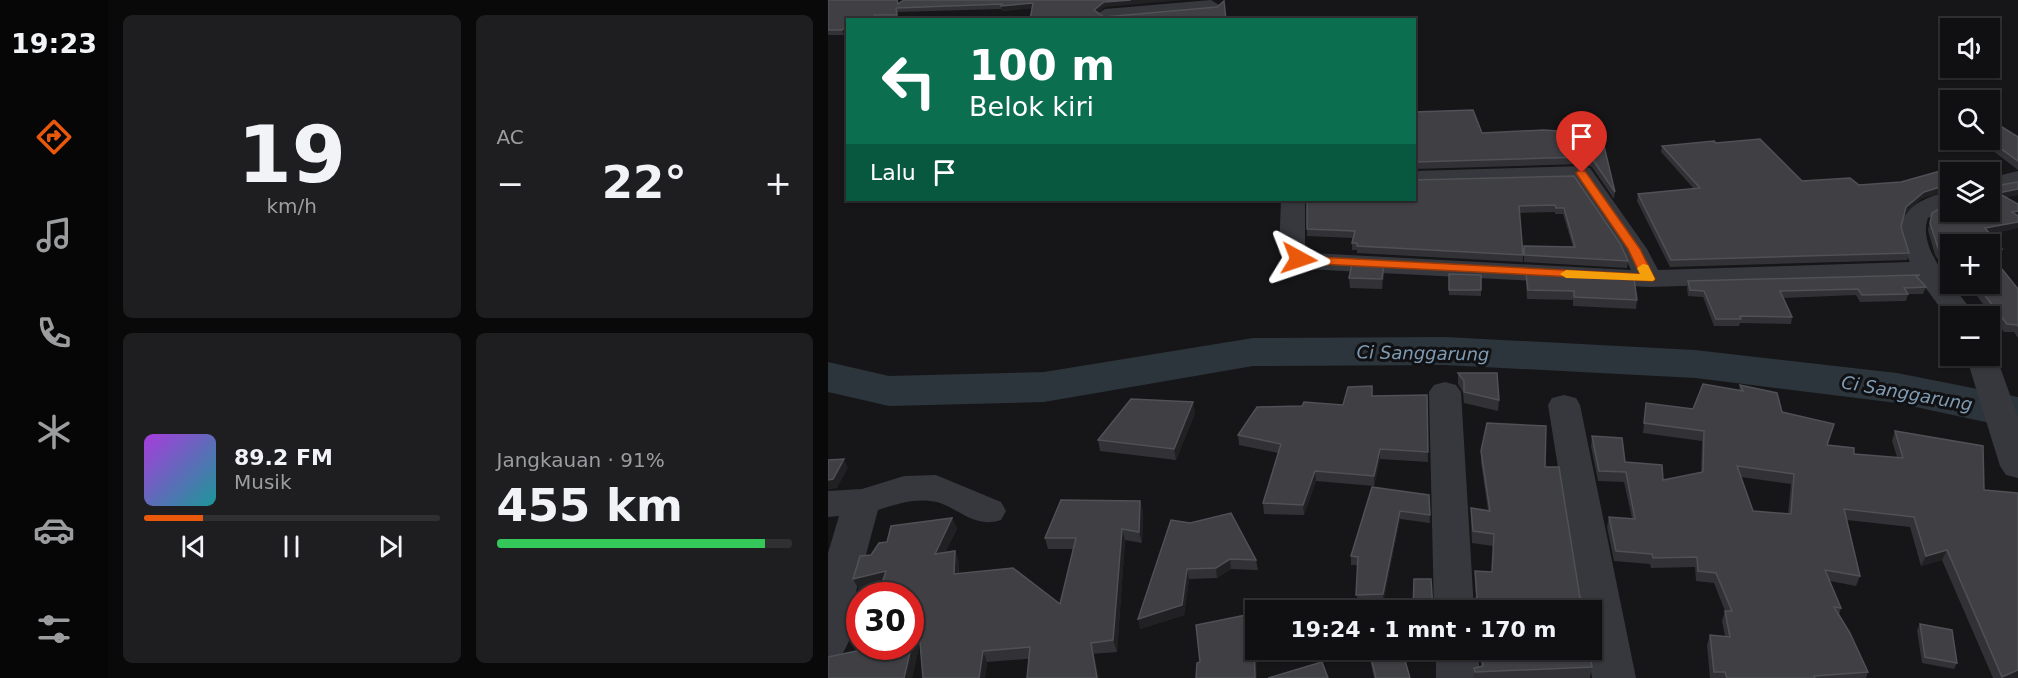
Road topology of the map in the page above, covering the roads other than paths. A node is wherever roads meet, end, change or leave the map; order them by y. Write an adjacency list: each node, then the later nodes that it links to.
1 (1211, 5): 2 (street)
2 (1105, 11)
3 (1416, 178): 9 (street)
4 (2018, 178): 5 (street)
5 (2000, 182)
6 (1293, 201): 9 (street)
7 (1940, 202): 8 (street)
8 (1930, 270): 9 (street); 10 (street)
9 (1649, 279)
10 (1954, 306)
11 (1984, 366): 14 (street)
12 (1445, 393): 18 (street)
13 (1564, 405): 22 (street)
14 (2018, 466)
15 (845, 503): 16 (street); 17 (street)
16 (988, 511)
17 (831, 599): 19 (street)
18 (1454, 600)
19 (828, 641)
20 (1457, 660): 21 (street)
21 (1458, 678)
22 (1614, 678)

